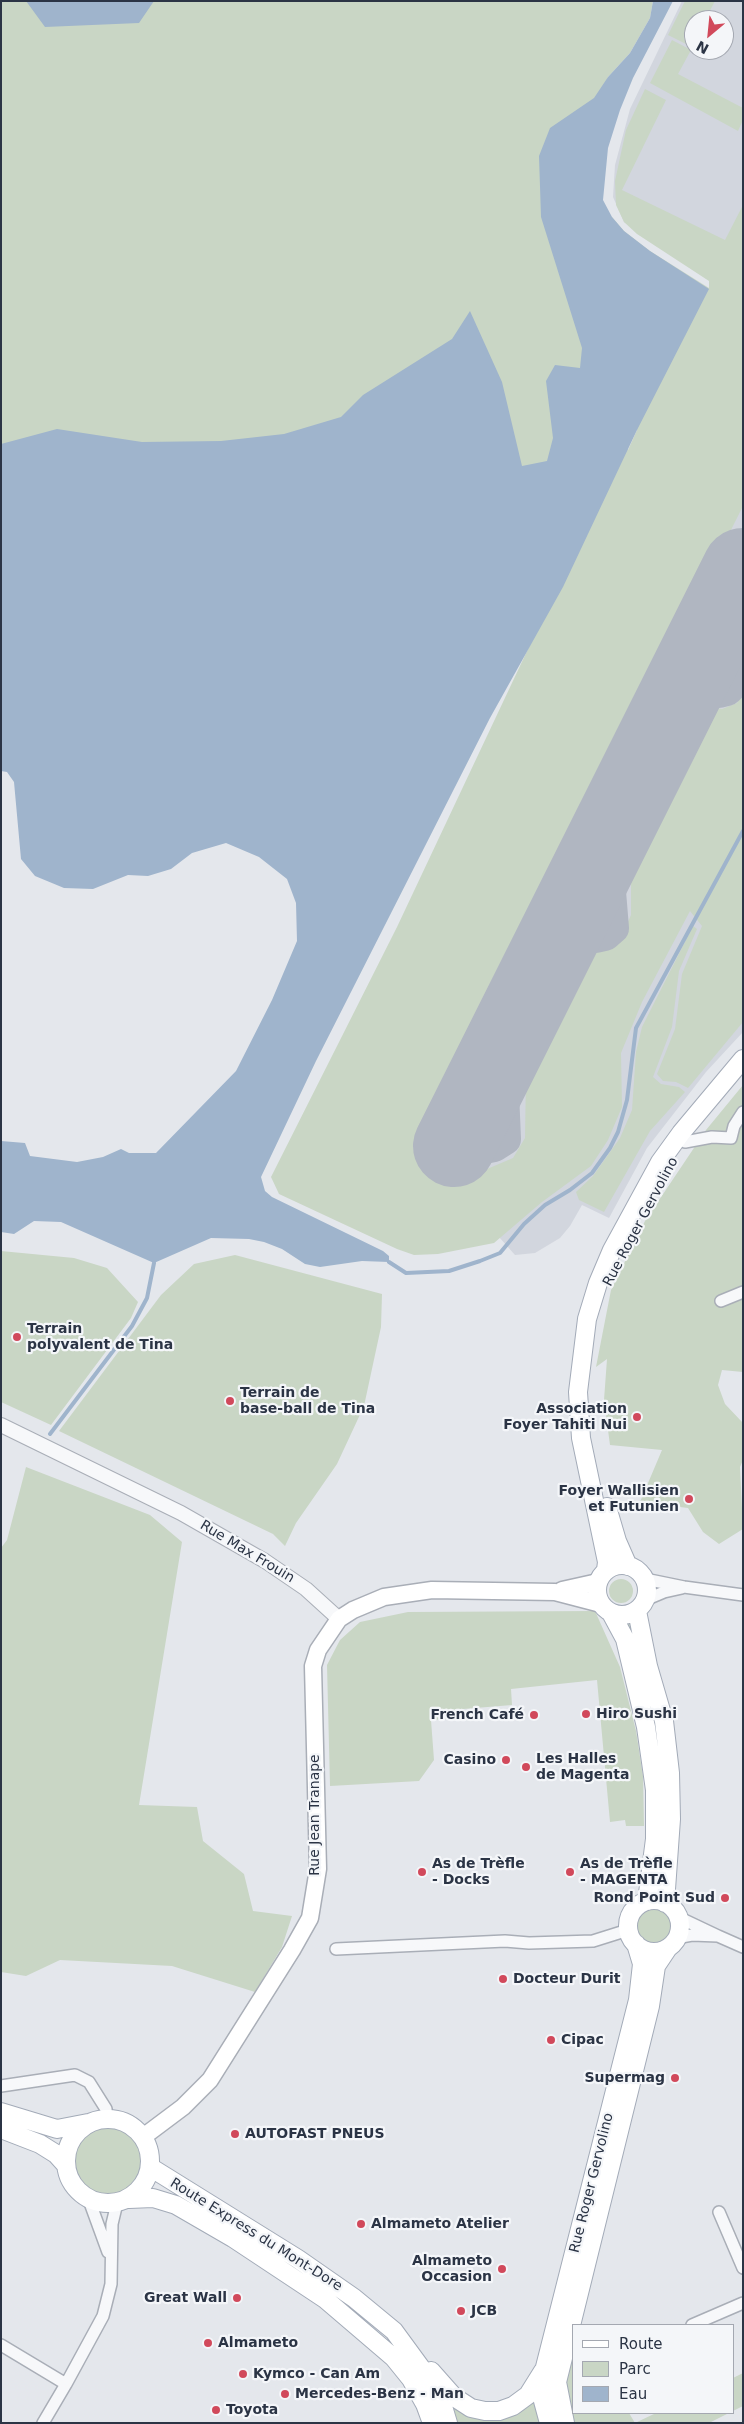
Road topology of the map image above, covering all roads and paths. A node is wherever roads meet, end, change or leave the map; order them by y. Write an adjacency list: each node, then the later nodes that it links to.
1 (743, 1059): 9 (main road, Rue Roger Gervolino)
2 (743, 1073): 4 (main road, Rue Roger Gervolino)
3 (743, 1112): 4 (street)
4 (685, 1142): 8 (main road, Rue Roger Gervolino)
5 (743, 1292): 6 (street)
6 (722, 1301)
7 (1, 1425): 16 (street, Rue Max Frouin)
8 (628, 1566): 9 (main road); 10 (main road)
9 (602, 1576): 12 (main road); 15 (main road)
10 (645, 1579): 11 (street); 14 (main road)
11 (684, 1587): 13 (street); 14 (street)
12 (555, 1592): 15 (main road); 16 (main road)
13 (743, 1595)
14 (641, 1606): 15 (main road); 18 (main road)
15 (606, 1609): 17 (main road)
16 (339, 1619): 30 (main road, Rue Jean Tranape)
17 (647, 1901): 18 (main road); 21 (main road)
18 (665, 1903): 19 (main road)
19 (678, 1917): 20 (street); 22 (main road)
20 (718, 1936): 22 (street); 23 (street)
21 (632, 1937): 22 (main road); 24 (street); 44 (main road, Rue Roger Gervolino)
22 (672, 1943): 39 (main road, Rue Roger Gervolino)
23 (743, 1947)
24 (336, 1949)
25 (1, 2086): 27 (street)
26 (1, 2112): 28 (main road)
27 (107, 2118): 28 (main road); 30 (main road)
28 (89, 2123): 31 (main road)
29 (1, 2129): 31 (main road)
30 (143, 2137): 32 (main road)
31 (65, 2164): 33 (main road)
32 (150, 2167): 34 (main road); 42 (main road, Route Express du Mont-Dore)
33 (89, 2200): 34 (main road); 36 (street)
34 (123, 2201): 36 (street); 47 (main road, Route Express du Mont-Dore)
35 (719, 2212): 37 (street)
36 (110, 2256): 45 (street)
37 (743, 2268)
38 (743, 2302): 40 (street)
39 (572, 2324)
40 (694, 2324)
41 (572, 2325): 50 (main road, Rue Roger Gervolino)
42 (394, 2331): 44 (main road); 48 (main road, Route Express du Mont-Dore)
43 (1, 2345): 45 (street)
44 (544, 2371): 49 (main road, Rue Roger Gervolino)
45 (66, 2384): 46 (street)
46 (43, 2423)
47 (432, 2423)
48 (448, 2423)
49 (550, 2423)
50 (565, 2423)

